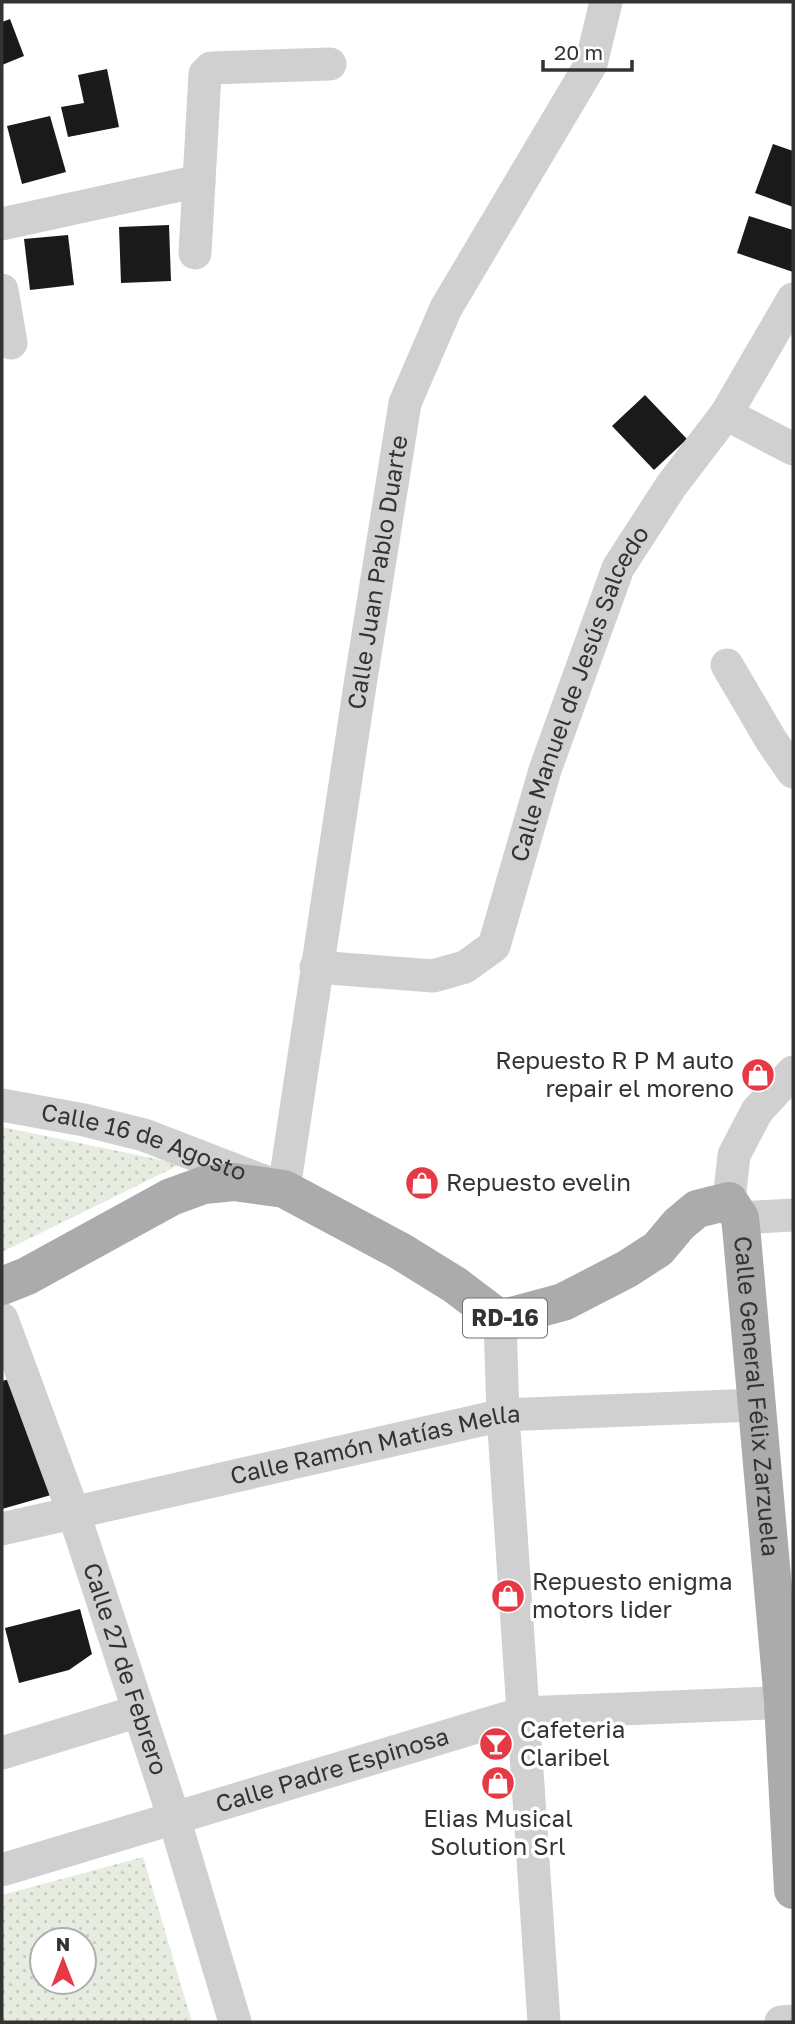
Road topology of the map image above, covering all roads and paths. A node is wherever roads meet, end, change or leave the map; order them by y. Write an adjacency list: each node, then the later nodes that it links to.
1 (606, 2): 13 (street, Calle Juan Pablo Duarte)
2 (330, 64): 3 (street)
3 (199, 181): 4 (street); 5 (street)
4 (2, 224)
5 (195, 253)
6 (2, 290): 8 (street)
7 (793, 299): 9 (street, Calle Manuel de Jesús Salcedo)
8 (11, 342)
9 (726, 414): 10 (street); 13 (street, Calle Manuel de Jesús Salcedo)
10 (793, 449)
11 (727, 665): 12 (street)
12 (793, 772)
13 (316, 967): 16 (street, Calle Juan Pablo Duarte)
14 (793, 1072): 17 (street)
15 (2, 1105): 16 (street, Calle 16 de Agosto)
16 (284, 1189): 19 (main road, RD-16); 21 (main road, RD-16)
17 (735, 1210): 18 (street); 21 (main road, RD-16); 22 (main road, Calle General Félix Zarzuela)
18 (793, 1215)
19 (2, 1286)
20 (2, 1318): 24 (street, Calle 27 de Febrero)
21 (500, 1320): 23 (street)
22 (757, 1405): 23 (street, Calle Ramón Matías Mella); 26 (main road, Calle General Félix Zarzuela)
23 (503, 1415): 24 (street, Calle Ramón Matías Mella); 28 (street)
24 (74, 1514): 25 (street, Calle Ramón Matías Mella); 27 (street, Calle 27 de Febrero)
25 (2, 1530)
26 (788, 1702): 28 (street, Calle Padre Espinosa); 32 (main road, Calle General Félix Zarzuela)
27 (139, 1711): 29 (street); 30 (street, Calle 27 de Febrero)
28 (523, 1713): 30 (street, Calle Padre Espinosa); 35 (street)
29 (2, 1753)
30 (174, 1818): 31 (street, Calle Padre Espinosa); 34 (street, Calle 27 de Febrero)
31 (2, 1870)
32 (793, 1889)
33 (793, 2021): 36 (street)
34 (235, 2022)
35 (544, 2022)
36 (781, 2022)

